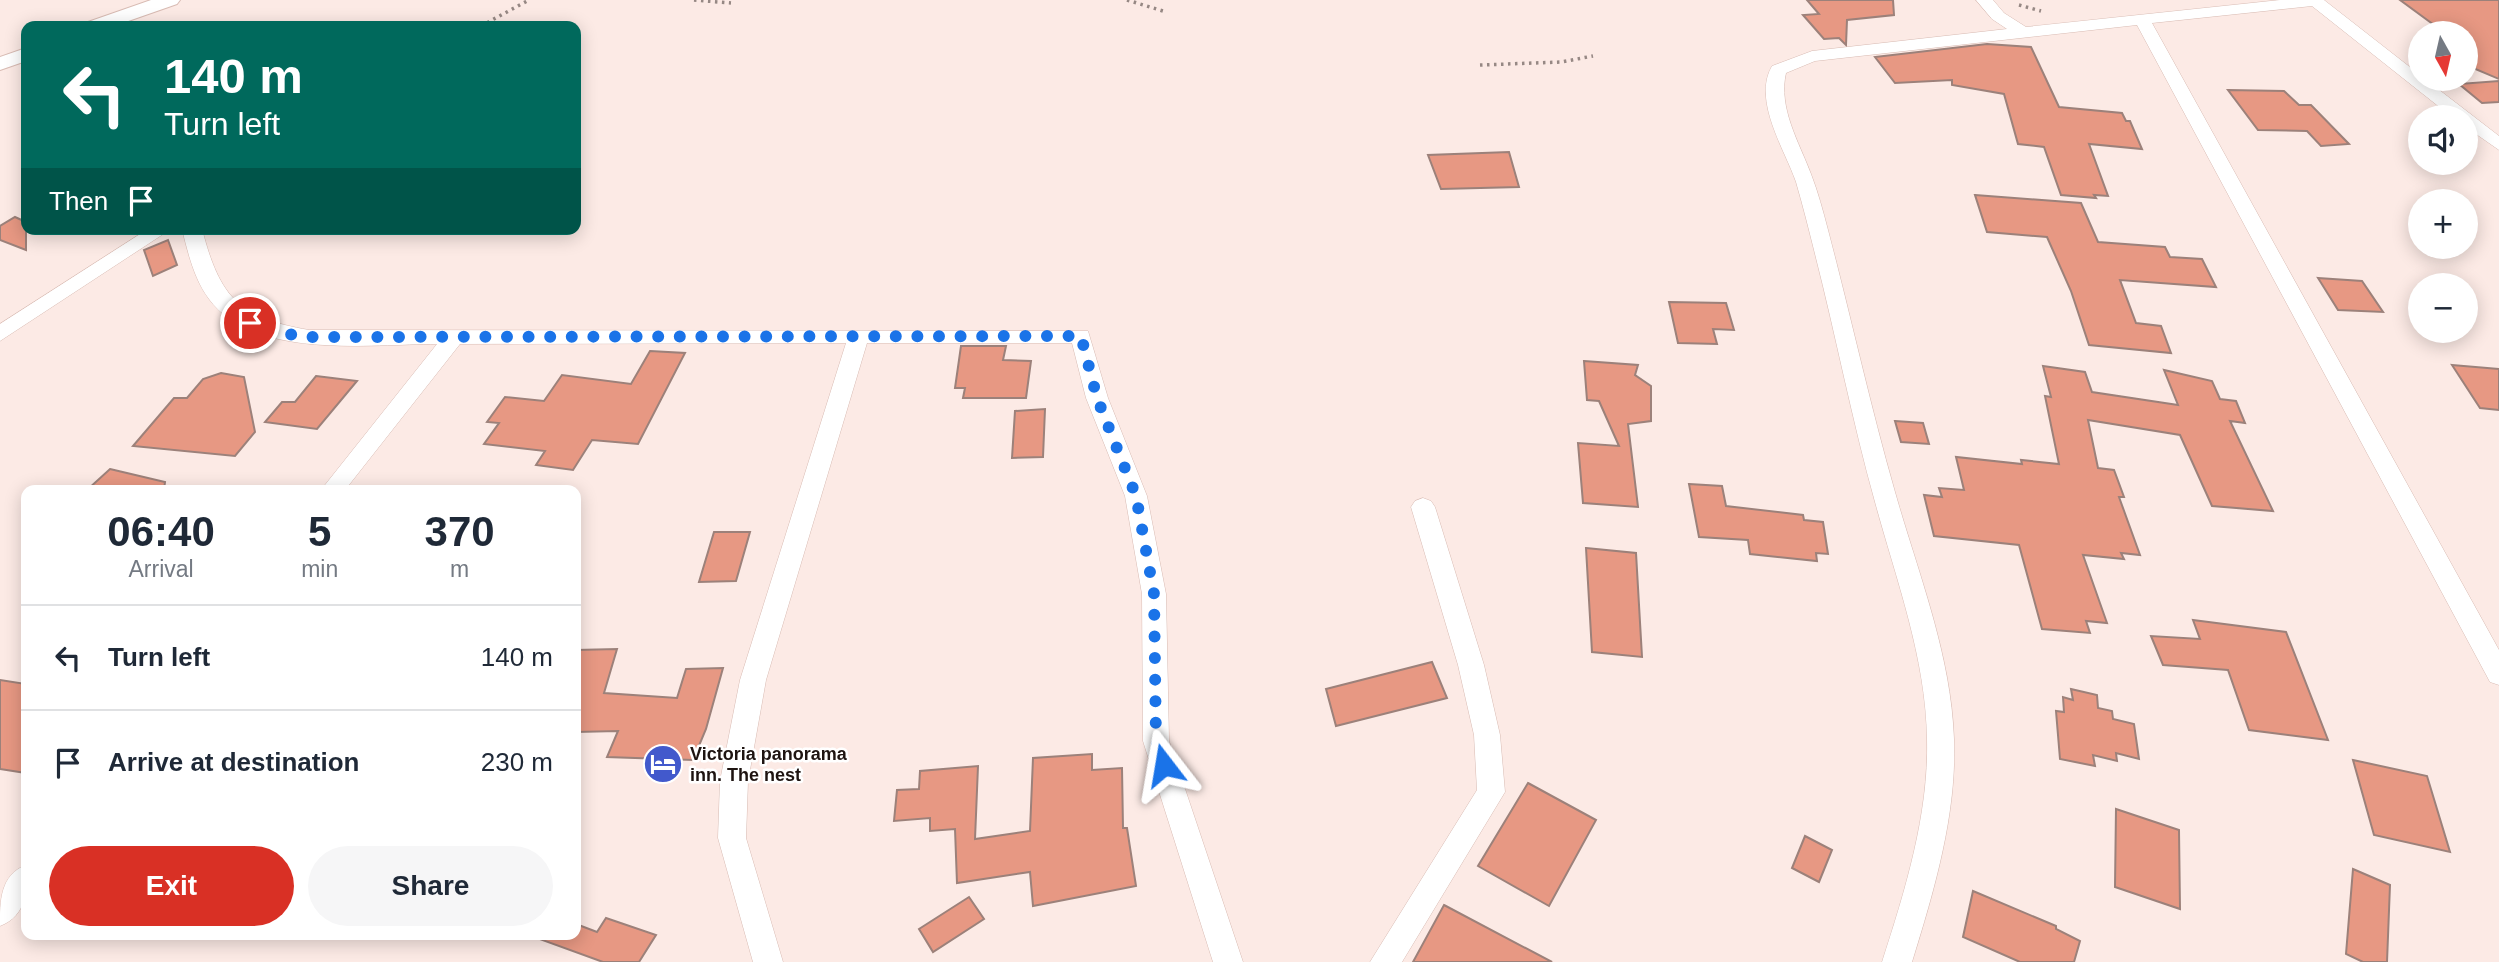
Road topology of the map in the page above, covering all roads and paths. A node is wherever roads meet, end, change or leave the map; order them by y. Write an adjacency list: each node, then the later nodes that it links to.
1 (170, 0): 9 (street)
2 (528, 0): 10 (path)
3 (695, 0): 7 (path)
4 (1128, 0): 8 (path)
5 (1984, 0): 12 (street)
6 (2315, 1): 11 (street); 17 (street)
7 (731, 3)
8 (1163, 11)
9 (125, 21)
10 (490, 21)
11 (2143, 21): 12 (street); 27 (street)
12 (2021, 31): 33 (street)
13 (21, 56): 15 (street)
14 (1593, 56): 16 (path)
15 (0, 64)
16 (1480, 65)
17 (2448, 105)
18 (2478, 128): 19 (street)
19 (2499, 145)
20 (153, 235): 22 (street)
21 (194, 235): 24 (street)
22 (0, 334)
23 (859, 336): 24 (street); 30 (street); 31 (street)
24 (454, 337): 25 (street)
25 (336, 485)
26 (1423, 507): 32 (street)
27 (2499, 674)
28 (21, 885): 29 (street)
29 (0, 912)
30 (768, 962)
31 (1228, 962)
32 (1385, 962)
33 (1897, 962)

